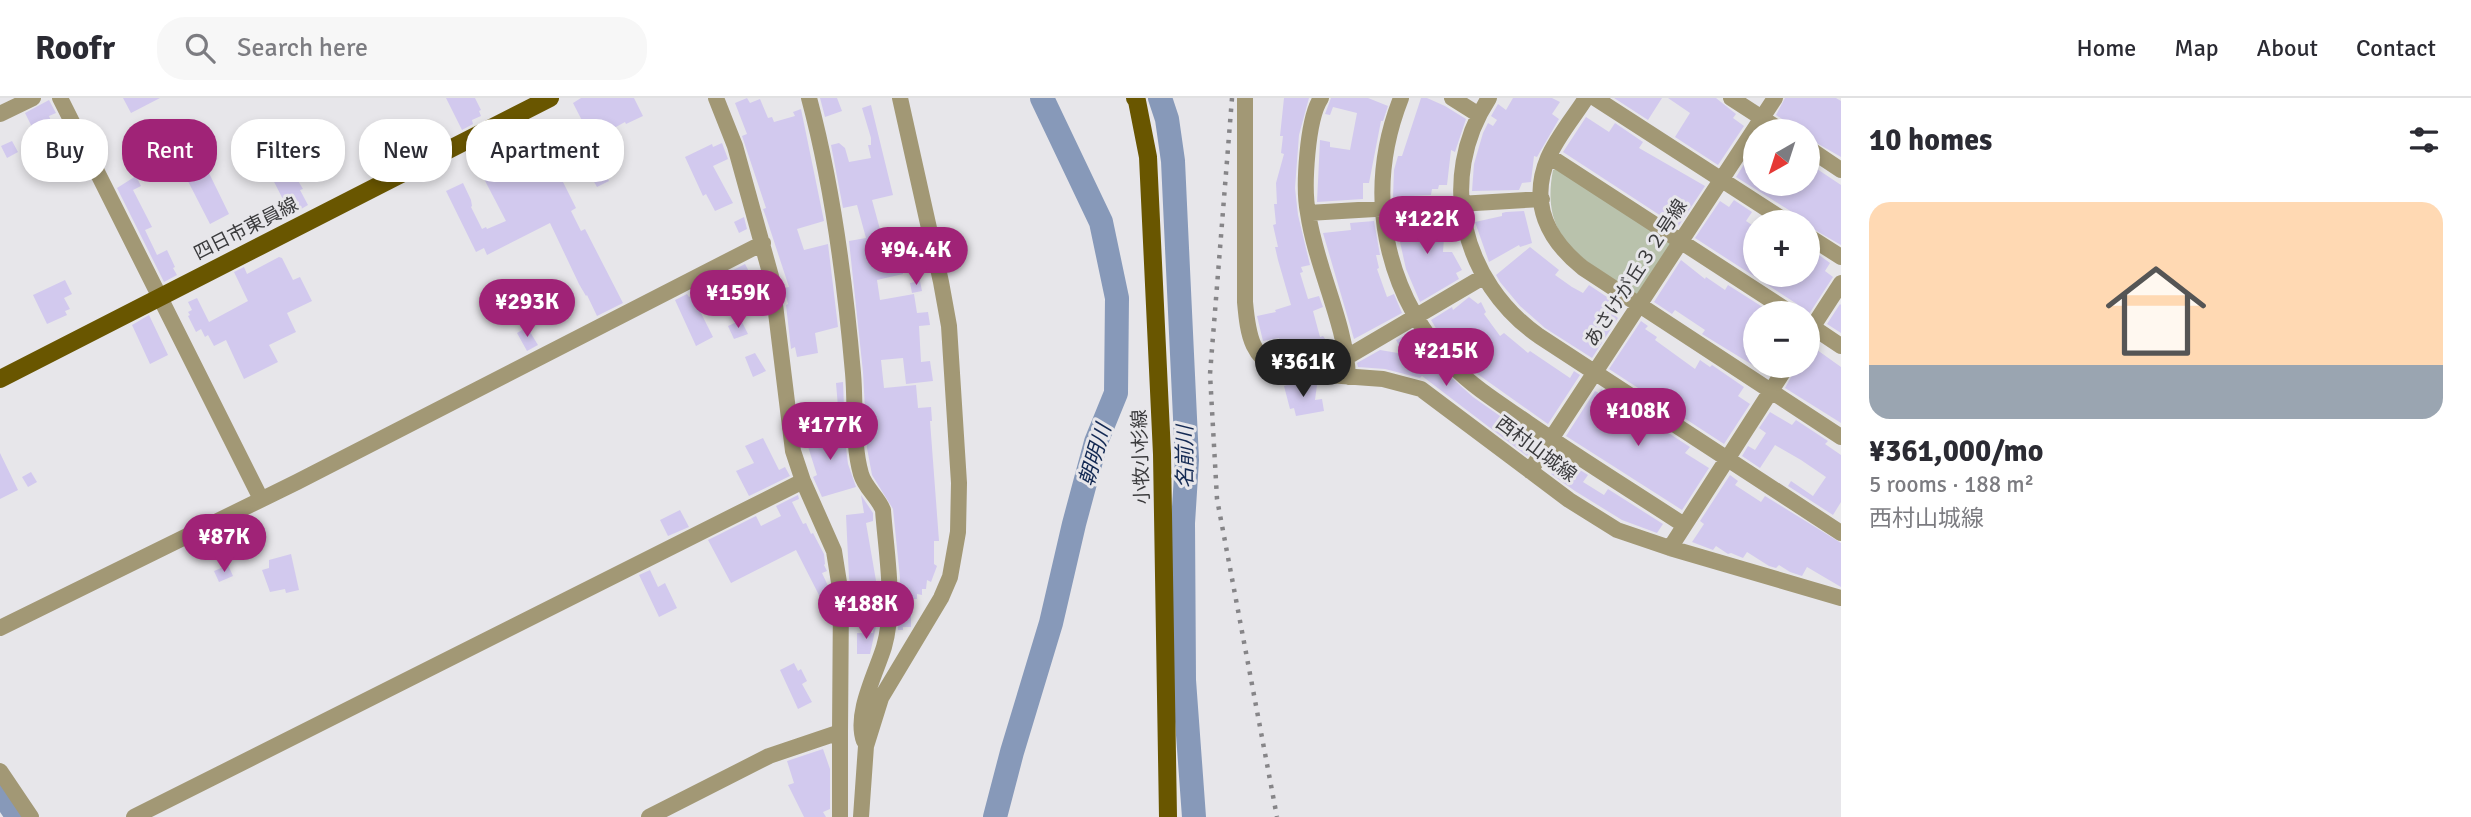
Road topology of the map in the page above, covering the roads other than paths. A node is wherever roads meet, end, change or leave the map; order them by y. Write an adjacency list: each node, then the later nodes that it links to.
1 (33, 98): 17 (street)
2 (60, 98): 35 (street)
3 (550, 98): 35 (main road, 四日市東員線)
4 (716, 98): 30 (street)
5 (809, 98): 60 (street)
6 (900, 98): 60 (street)
7 (1135, 98): 67 (main road, 小牧小杉線)
8 (1245, 98): 44 (street, 西村山城線)
9 (1321, 98): 28 (street)
10 (1401, 98): 26 (street)
11 (1452, 98): 18 (street)
12 (1489, 98): 18 (street)
13 (1586, 98): 20 (street)
14 (1595, 98): 23 (street)
15 (1731, 98): 19 (street)
16 (1775, 98): 19 (street, あさけが丘３２号線)
17 (0, 114)
18 (1479, 116): 25 (street)
19 (1762, 118): 23 (street, あさけが丘３２号線)
20 (1549, 156): 24 (street); 29 (street)
21 (1820, 156): 22 (street)
22 (1841, 170)
23 (1722, 180): 27 (street); 29 (street, あさけが丘３２号線)
24 (1542, 199): 25 (street); 37 (street)
25 (1462, 204): 26 (street); 33 (street)
26 (1382, 207): 28 (street); 39 (street)
27 (1768, 210)
28 (1308, 213): 42 (street)
29 (1681, 242): 36 (street); 37 (street, あさけが丘３２号線)
30 (764, 243): 52 (street); 53 (street)
31 (1820, 244): 32 (street)
32 (1841, 257)
33 (1483, 277): 39 (street); 43 (street)
34 (1841, 283): 38 (street)
35 (161, 296): 46 (main road, 四日市東員線); 53 (street)
36 (1772, 301)
37 (1640, 305): 43 (street, あさけが丘３２号線); 47 (street)
38 (1820, 313)
39 (1416, 317): 42 (street); 49 (street)
40 (1820, 335): 41 (street)
41 (1841, 346)
42 (1347, 357): 44 (street)
43 (1595, 373): 49 (street, あさけが丘３２号線); 50 (street)
44 (1348, 377): 51 (street, 西村山城線)
45 (1779, 378): 47 (street)
46 (0, 379)
47 (1771, 391): 48 (street); 50 (street)
48 (1841, 437)
49 (1552, 439): 51 (street, あさけが丘３２号線); 54 (street)
50 (1726, 459): 54 (street); 55 (street)
51 (1530, 471): 56 (street, 西村山城線)
52 (803, 481): 59 (street); 63 (street)
53 (261, 499): 58 (street)
54 (1684, 524): 56 (street)
55 (1841, 533)
56 (1670, 548): 57 (street, 西村山城線)
57 (1841, 598)
58 (0, 628)
59 (840, 732): 64 (street); 65 (street)
60 (866, 746): 66 (street)
61 (0, 771): 62 (street)
62 (31, 817)
63 (134, 817)
64 (649, 817)
65 (840, 817)
66 (861, 817)
67 (1168, 817)

